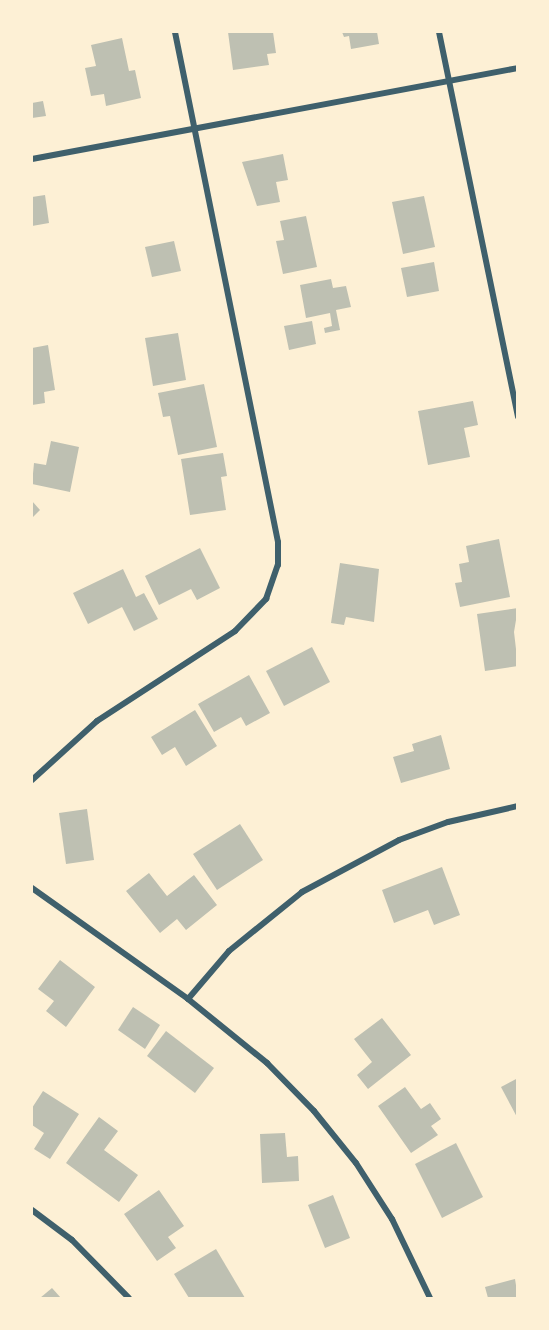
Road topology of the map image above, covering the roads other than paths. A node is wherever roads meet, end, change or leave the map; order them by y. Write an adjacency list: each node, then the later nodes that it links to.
1 (176, 32): 5 (street)
2 (439, 32): 4 (street)
3 (518, 68): 4 (street)
4 (449, 81): 5 (street); 7 (street)
5 (195, 131): 6 (street); 8 (street)
6 (32, 159)
7 (518, 417)
8 (32, 780)
9 (518, 806): 11 (street)
10 (32, 888): 11 (street)
11 (188, 999): 14 (street)
12 (32, 1210): 13 (street)
13 (129, 1299)
14 (430, 1299)

